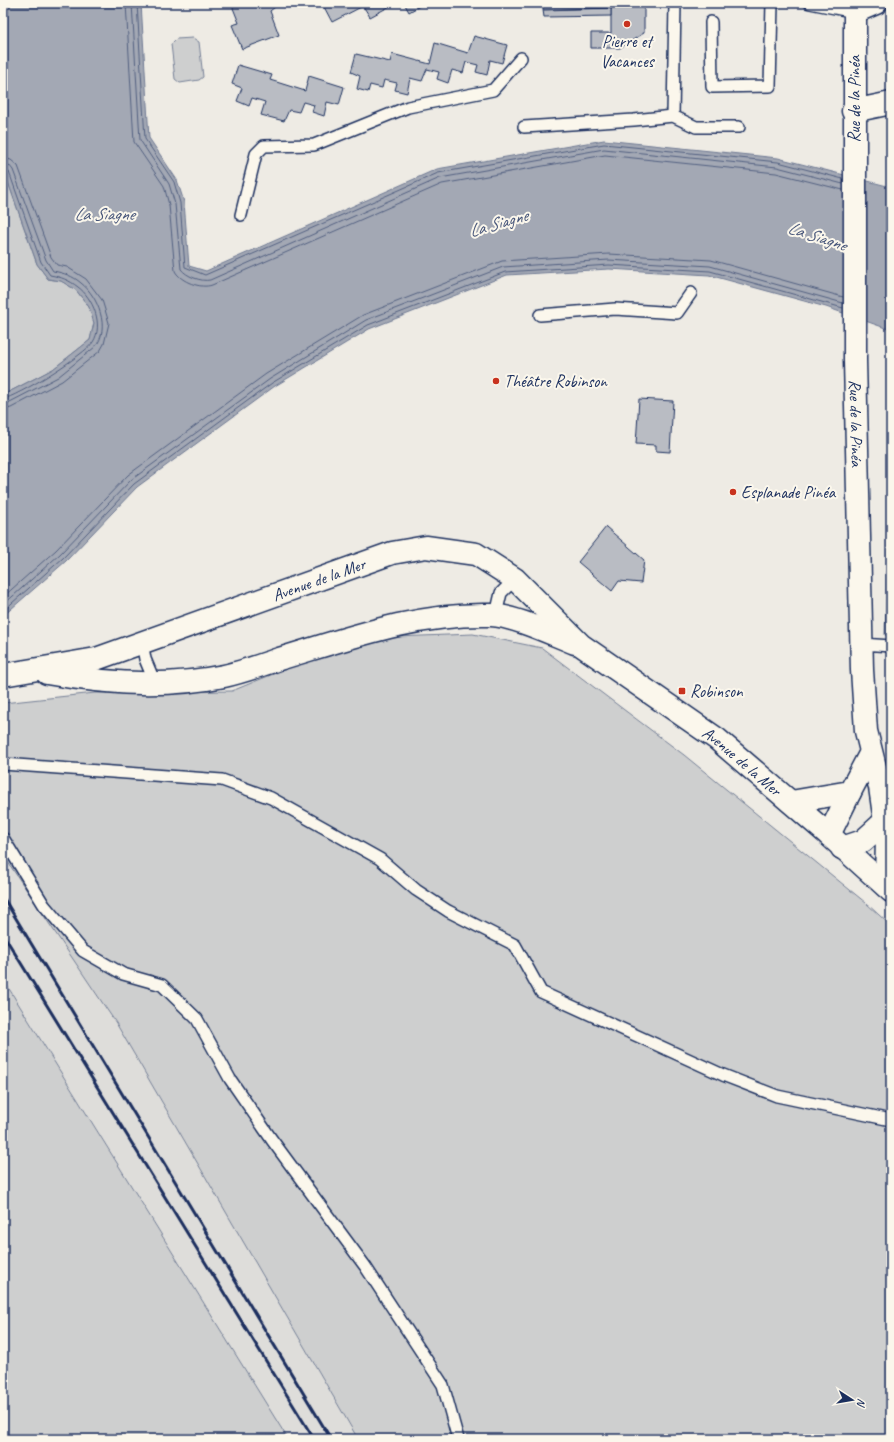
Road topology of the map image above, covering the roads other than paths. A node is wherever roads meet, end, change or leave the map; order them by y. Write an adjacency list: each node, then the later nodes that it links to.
1 (675, 3): 10 (lane)
2 (772, 3): 6 (lane)
3 (810, 3): 5 (lane)
4 (876, 3): 5 (main road)
5 (855, 12): 9 (main road, Rue de la Pinéa)
6 (711, 22)
7 (521, 58): 13 (lane)
8 (891, 102): 9 (main road)
9 (853, 111): 19 (main road, Rue de la Pinéa)
10 (673, 116): 11 (lane); 12 (lane)
11 (524, 126)
12 (739, 127)
13 (241, 215)
14 (691, 293): 15 (lane)
15 (540, 315)
16 (515, 579): 17 (lane); 18 (main road, Avenue de la Mer); 20 (main road, Avenue de la Mer)
17 (493, 615): 20 (main road, Avenue de la Mer); 24 (main road, Avenue de la Mer)
18 (142, 642): 22 (main road, Avenue de la Mer); 24 (lane)
19 (861, 644): 21 (lane); 25 (main road, Rue de la Pinéa)
20 (581, 645): 28 (main road, Avenue de la Mer)
21 (891, 646)
22 (32, 670): 23 (main road, Avenue de la Mer); 24 (main road, Avenue de la Mer)
23 (3, 675)
24 (155, 683)
25 (870, 754): 27 (main road); 29 (main road, Rue de la Pinéa)
26 (3, 764): 33 (lane)
27 (850, 792): 28 (main road); 31 (main road)
28 (791, 802): 31 (main road, Avenue de la Mer)
29 (884, 822): 31 (main road); 32 (main road, Rue de la Pinéa)
30 (3, 838): 34 (lane)
31 (836, 841): 32 (main road, Avenue de la Mer)
32 (888, 888)
33 (891, 1120)
34 (458, 1439)

